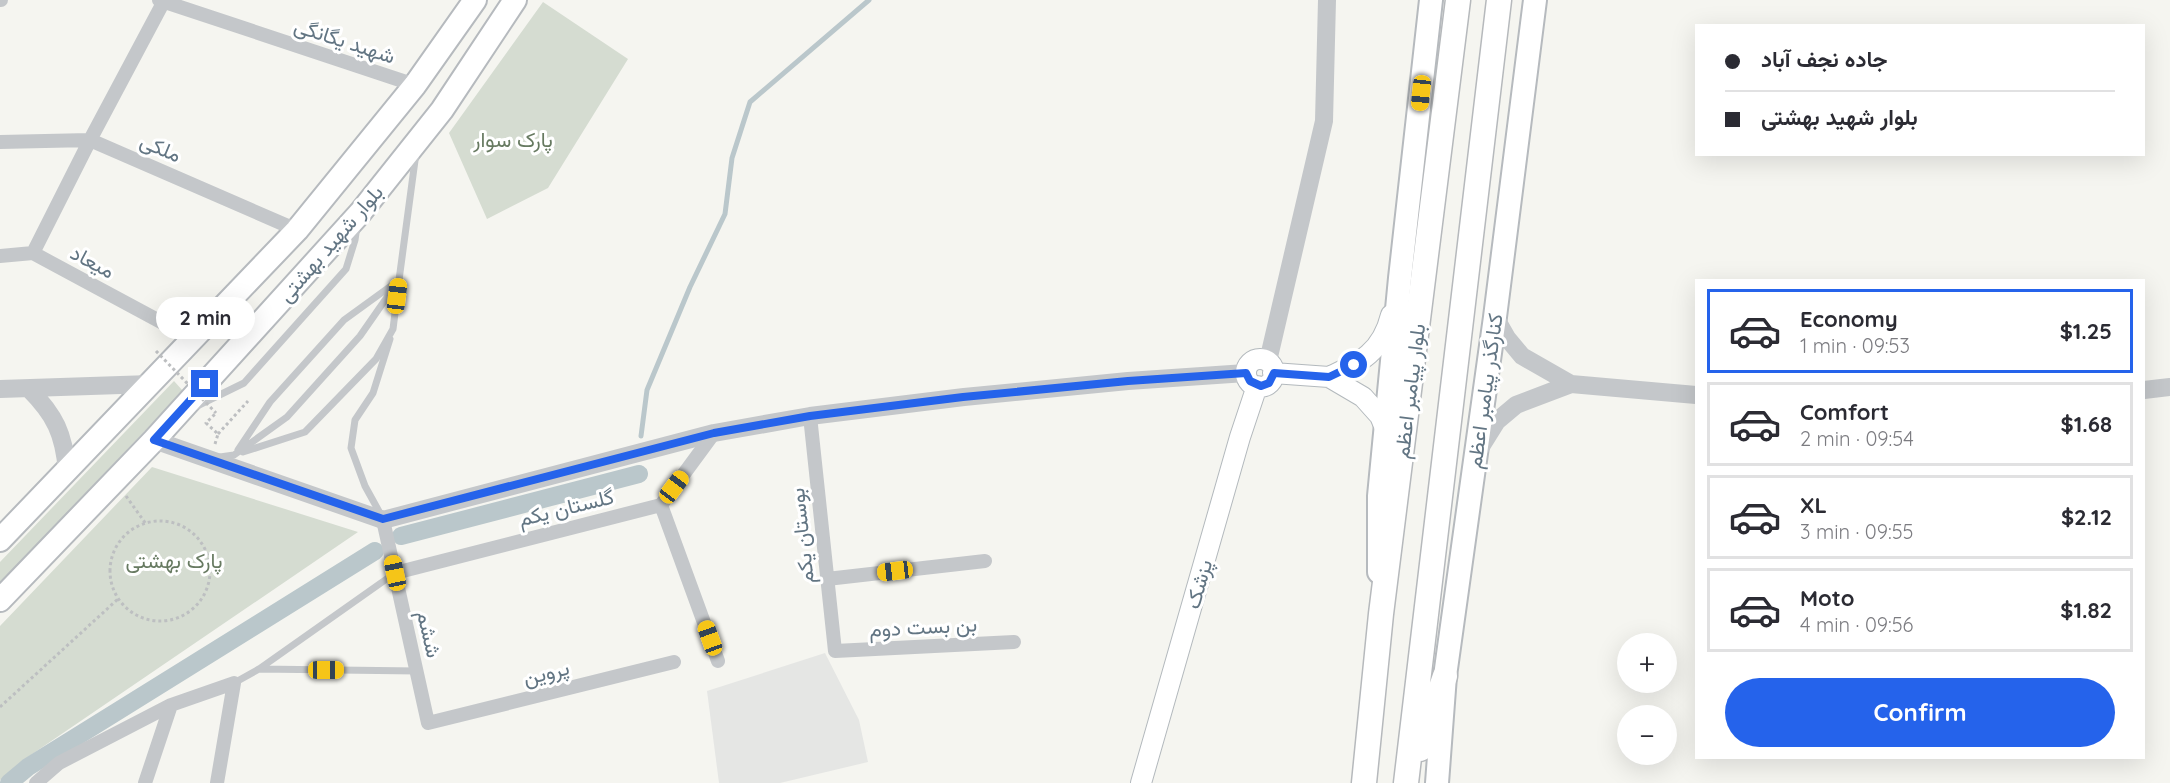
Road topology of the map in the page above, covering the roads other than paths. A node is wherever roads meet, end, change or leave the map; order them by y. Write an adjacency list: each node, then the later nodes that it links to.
1 (476, 0): 9 (main road, بلوار شهید بهشتی)
2 (515, 0): 11 (main road, بلوار شهید بهشتی)
3 (1327, 0): 21 (street)
4 (1431, 0): 16 (main road)
5 (1458, 0): 46 (highway, بلوار پیامبر اعظم)
6 (1499, 0): 62 (highway, بلوار پیامبر اعظم)
7 (1535, 0): 18 (main road, کنارگذر پیامبر اعظم)
8 (162, 1): 9 (street, شهید یگانگی); 10 (street)
9 (415, 85): 13 (main road, بلوار شهید بهشتی)
10 (90, 140): 12 (street, ملکی); 13 (street, ملکی); 14 (street)
11 (418, 140): 17 (lane); 34 (main road, بلوار شهید بهشتی)
12 (0, 142)
13 (297, 230): 24 (main road, بلوار شهید بهشتی)
14 (33, 253): 15 (street); 19 (street, میعاد)
15 (0, 256)
16 (1400, 278): 22 (main road); 32 (main road)
17 (399, 280): 20 (lane); 35 (lane); 35 (lane)
18 (1495, 317): 25 (street); 36 (main road, کنارگذر پیامبر اعظم)
19 (163, 323)
20 (393, 329): 35 (lane); 40 (lane)
21 (1271, 367): 22 (main road); 23 (main road)
22 (1329, 377): 32 (main road)
23 (1252, 380): 31 (street); 60 (main road, پزشک)
24 (151, 384): 28 (street); 38 (main road, بلوار شهید بهشتی)
25 (1570, 384): 30 (street); 36 (street)
26 (2170, 387): 29 (street)
27 (0, 389): 28 (street)
28 (29, 389): 38 (street)
29 (2145, 390)
30 (1695, 394)
31 (810, 416): 33 (street); 44 (street, بوستان یکم)
32 (1385, 428): 46 (main road)
33 (714, 433): 39 (street); 40 (street)
34 (154, 440): 37 (street); 45 (main road, بلوار شهید بهشتی)
35 (234, 455): 37 (lane)
36 (1475, 456): 53 (main road, کنارگذر پیامبر اعظم)
37 (209, 459): 40 (street)
38 (67, 471): 41 (main road, بلوار شهید بهشتی)
39 (661, 505): 43 (street, گلستان یکم); 49 (street)
40 (383, 519): 43 (street, ششم)
41 (0, 540)
42 (985, 561): 44 (street)
43 (395, 573): 51 (lane); 52 (street, ششم)
44 (827, 579): 48 (street, بوستان یکم)
45 (0, 600)
46 (1381, 614): 61 (highway, بلوار پیامبر اعظم)
47 (1014, 642): 48 (street, بن بست دوم)
48 (835, 651)
49 (718, 661)
50 (674, 662): 56 (street, پروین)
51 (259, 669): 52 (lane); 54 (lane)
52 (417, 671): 56 (street, ششم)
53 (1445, 676): 62 (highway); 63 (main road, کنارگذر پیامبر اعظم)
54 (234, 683): 55 (street); 59 (street)
55 (171, 705): 57 (street); 58 (street)
56 (428, 723)
57 (36, 783)
58 (145, 783)
59 (217, 783)
60 (1141, 783)
61 (1364, 783)
62 (1407, 783)
63 (1437, 783)

